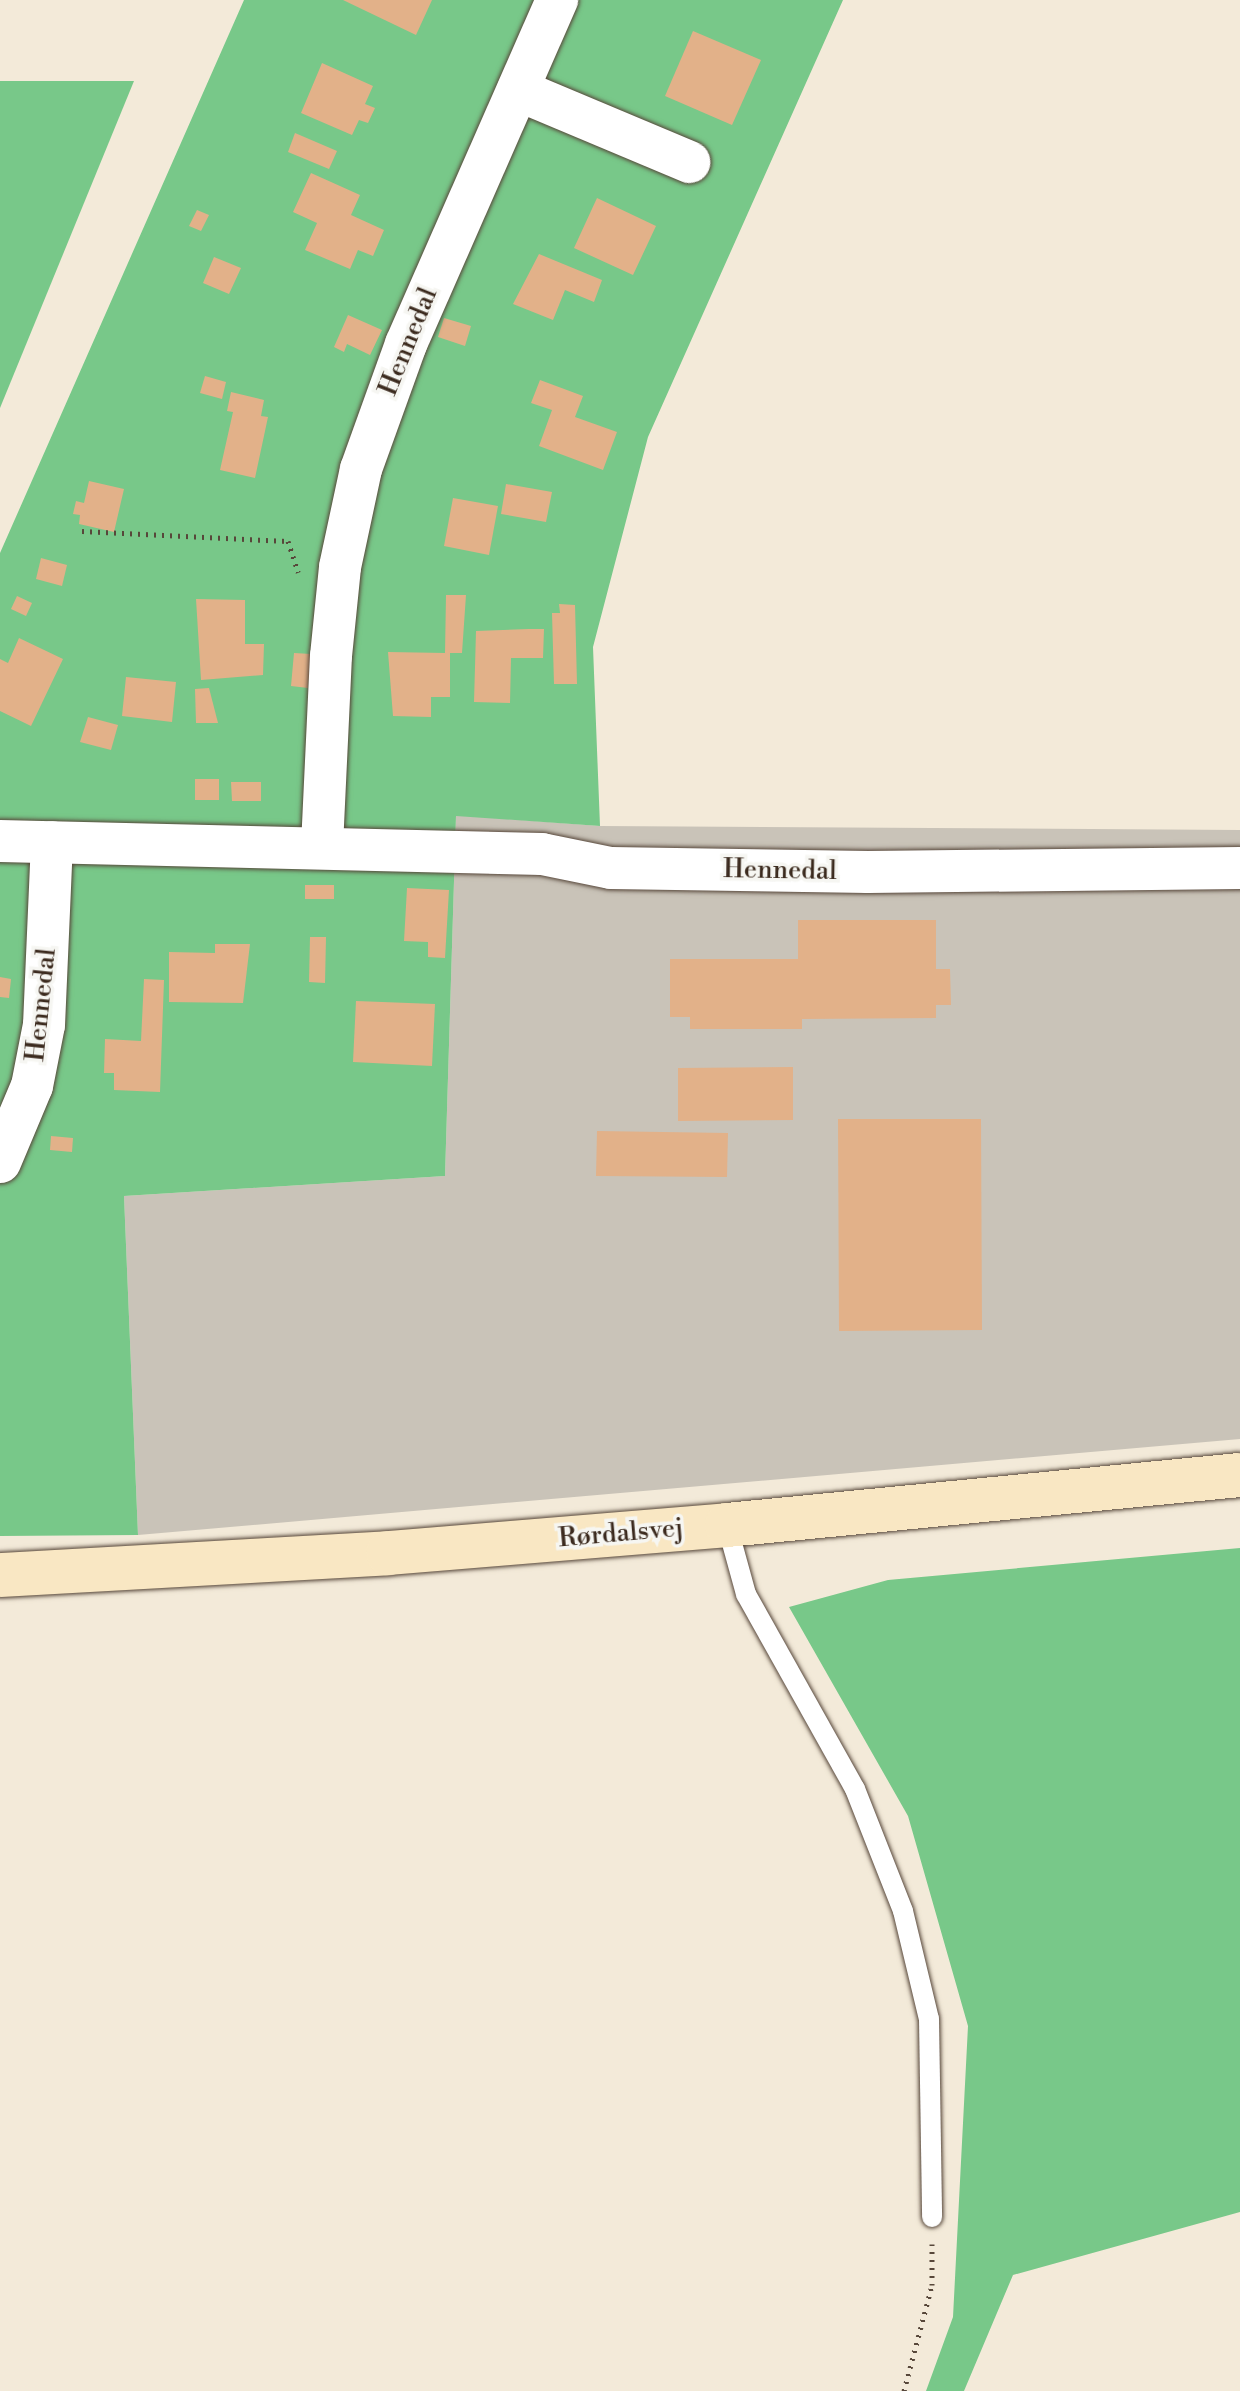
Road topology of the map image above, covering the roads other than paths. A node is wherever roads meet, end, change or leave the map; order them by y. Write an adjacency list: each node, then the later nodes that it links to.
1 (557, 0): 2 (street, Hennedal)
2 (518, 90): 3 (street); 6 (street, Hennedal)
3 (689, 162)
4 (0, 841): 5 (street, Hennedal)
5 (52, 842): 6 (street, Hennedal); 8 (street, Hennedal)
6 (322, 846): 7 (street, Hennedal)
7 (1240, 868)
8 (0, 1162)
9 (1240, 1475): 10 (street, Rørdalsvej)
10 (727, 1525): 11 (street, Rørdalsvej); 12 (lane)
11 (0, 1575)
12 (932, 2217)

